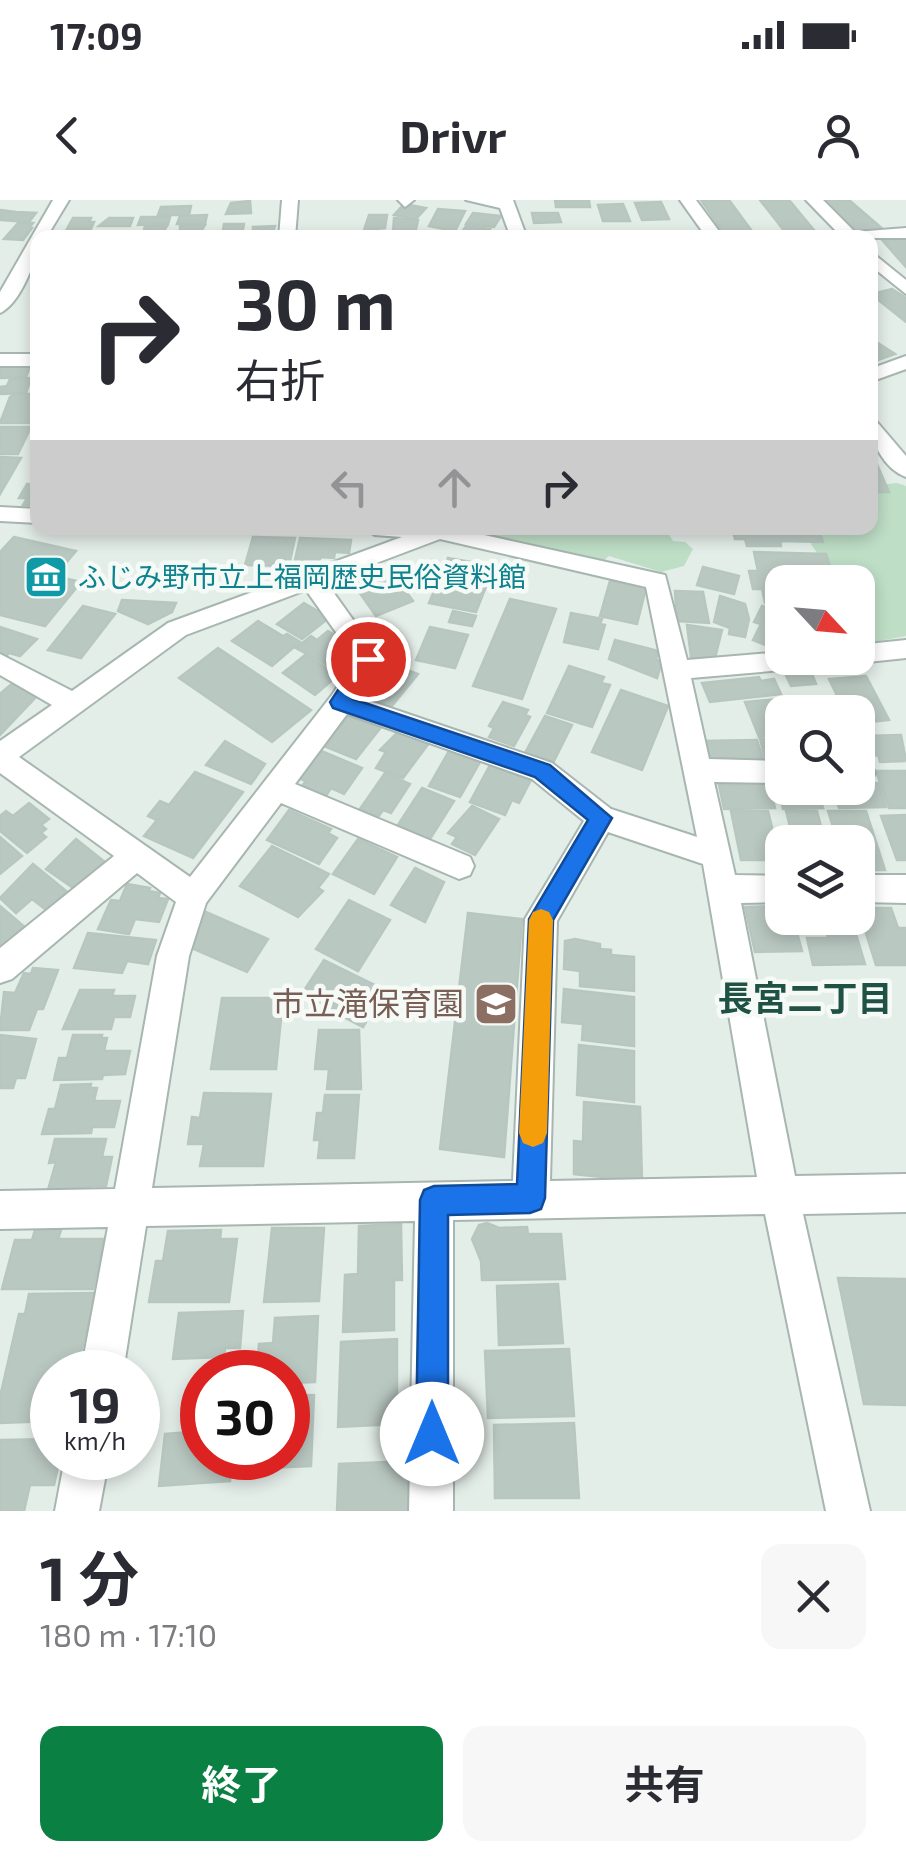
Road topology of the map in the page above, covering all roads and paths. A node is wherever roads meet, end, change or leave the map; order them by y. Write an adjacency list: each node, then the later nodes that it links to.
1 (60, 200): 8 (street)
2 (290, 200): 9 (street)
3 (474, 200): 6 (street)
4 (688, 200): 12 (street)
5 (814, 200): 13 (street)
6 (505, 202): 11 (street)
7 (330, 218): 10 (street)
8 (40, 230)
9 (288, 230)
10 (329, 230)
11 (517, 230)
12 (710, 230)
13 (844, 230)
14 (906, 233): 15 (street)
15 (878, 235)
16 (30, 246): 19 (street)
17 (878, 263): 18 (street)
18 (906, 289)
19 (0, 308)
20 (0, 360): 21 (street)
21 (30, 360)
22 (906, 362): 23 (street)
23 (878, 373)
24 (878, 436): 25 (street)
25 (906, 470)
26 (0, 514): 27 (street)
27 (30, 516)
28 (431, 535): 30 (street)
29 (464, 535): 35 (street)
30 (312, 580): 36 (street); 37 (street)
31 (906, 649): 32 (street)
32 (875, 652)
33 (0, 663): 37 (street)
34 (765, 663): 35 (street)
35 (678, 670): 39 (street)
36 (340, 702): 41 (street); 42 (street)
37 (74, 704): 38 (street)
38 (0, 757): 43 (street)
39 (698, 770): 40 (street); 44 (street)
40 (765, 772)
41 (276, 788): 45 (street); 50 (street)
42 (601, 818): 44 (street); 54 (street)
43 (136, 856): 50 (street); 51 (street)
44 (714, 856): 49 (street)
45 (459, 866)
46 (765, 889): 49 (street)
47 (875, 889): 48 (street)
48 (906, 889)
49 (722, 890): 53 (street)
50 (193, 897): 56 (street)
51 (0, 968)
52 (906, 1193): 53 (street)
53 (780, 1194): 54 (street); 62 (street)
54 (530, 1198): 55 (street)
55 (434, 1200): 56 (street); 61 (street)
56 (132, 1207): 57 (street); 58 (street)
57 (0, 1210)
58 (106, 1350)
59 (82, 1480): 60 (street)
60 (77, 1511)
61 (431, 1511)
62 (848, 1511)

